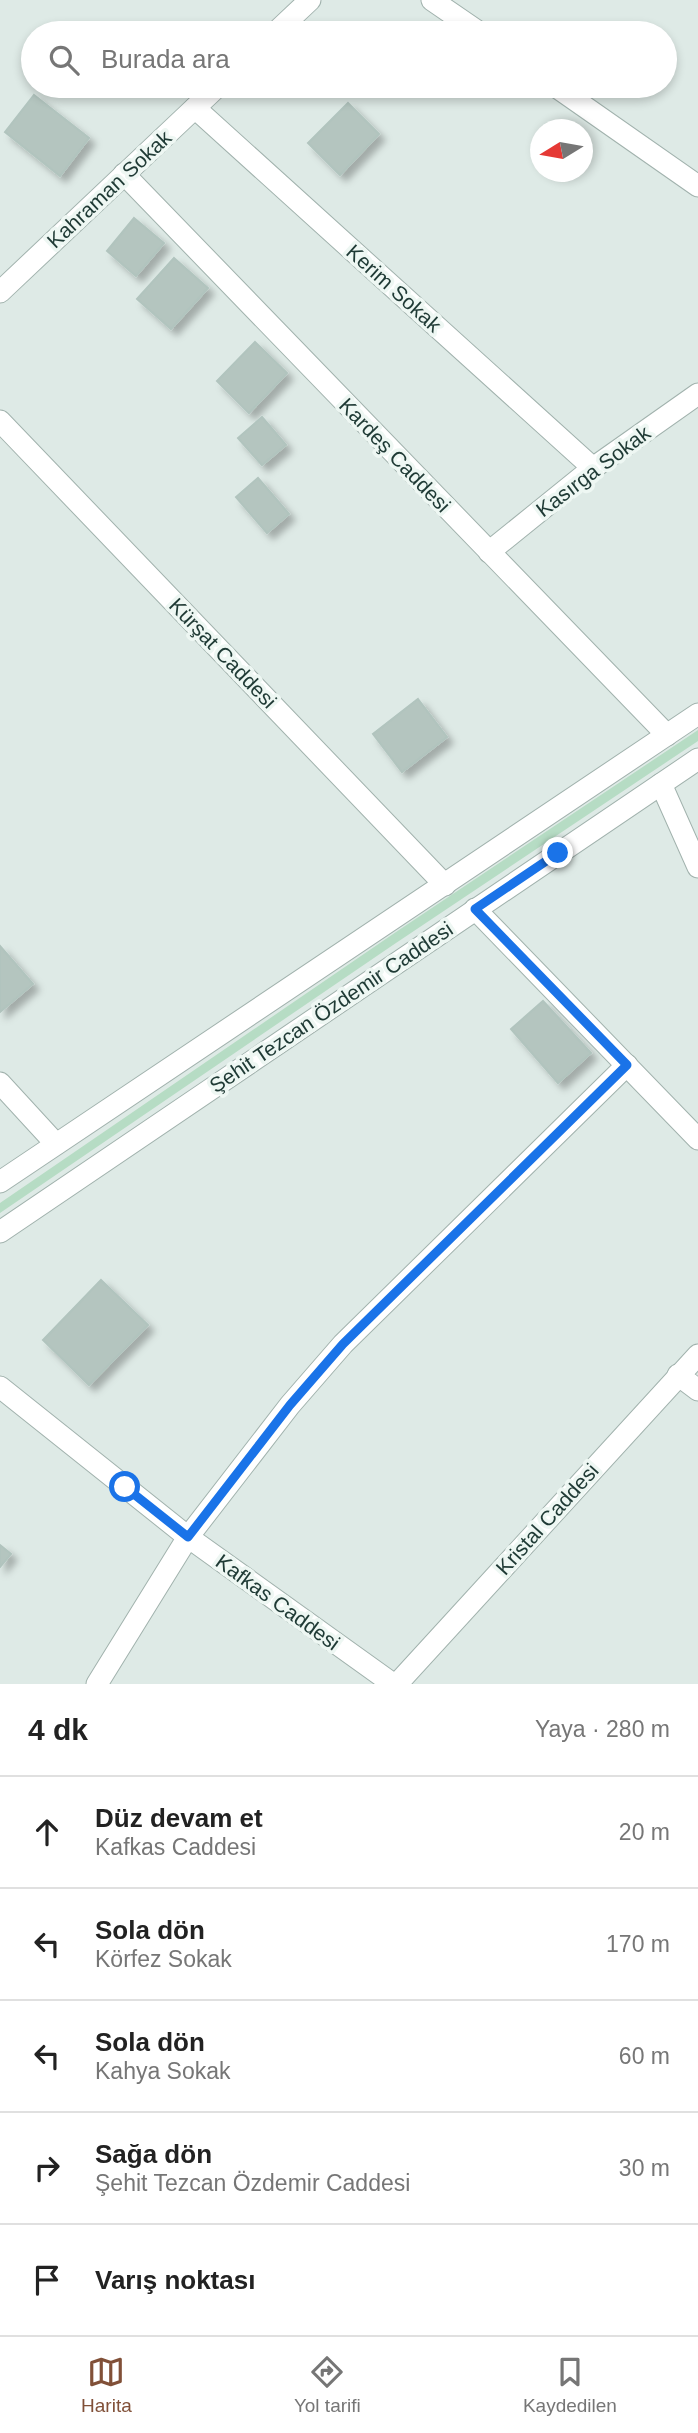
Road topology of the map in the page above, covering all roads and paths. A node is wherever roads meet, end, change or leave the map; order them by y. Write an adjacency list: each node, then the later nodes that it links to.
1 (310, 0): 3 (street)
2 (432, 0): 4 (street)
3 (288, 21)
4 (463, 21)
5 (206, 98): 7 (street, Kahraman Sokak)
6 (572, 98): 9 (street)
7 (195, 108): 8 (street, Kahraman Sokak); 13 (street, Kerim Sokak)
8 (124, 174): 10 (street, Kahraman Sokak); 14 (street, Kardeş Caddesi)
9 (698, 186)
10 (0, 292)
11 (698, 394): 13 (street, Kasırga Sokak)
12 (0, 421): 20 (street, Kürşat Caddesi)
13 (593, 468): 14 (street, Kasırga Sokak)
14 (489, 552): 16 (street, Kardeş Caddesi)
15 (698, 713): 16 (street, Şehit Tezcan Özdemir Caddesi)
16 (667, 735): 20 (street, Şehit Tezcan Özdemir Caddesi)
17 (698, 759): 18 (street, Şehit Tezcan Özdemir Caddesi)
18 (661, 783): 19 (street); 21 (street, Şehit Tezcan Özdemir Caddesi)
19 (698, 867)
20 (445, 885): 25 (street, Şehit Tezcan Özdemir Caddesi)
21 (475, 909): 22 (street); 27 (street, Şehit Tezcan Özdemir Caddesi)
22 (627, 1065): 24 (street); 32 (street)
23 (0, 1083): 25 (street)
24 (698, 1139)
25 (56, 1144): 26 (street, Şehit Tezcan Özdemir Caddesi)
26 (0, 1182)
27 (0, 1232)
28 (698, 1354): 29 (street, Kristal Caddesi)
29 (678, 1375): 31 (street); 34 (street, Kristal Caddesi)
30 (0, 1387): 32 (street, Kafkas Caddesi)
31 (698, 1390)
32 (188, 1537): 33 (street); 34 (street, Kafkas Caddesi)
33 (97, 1684)
34 (395, 1684)

